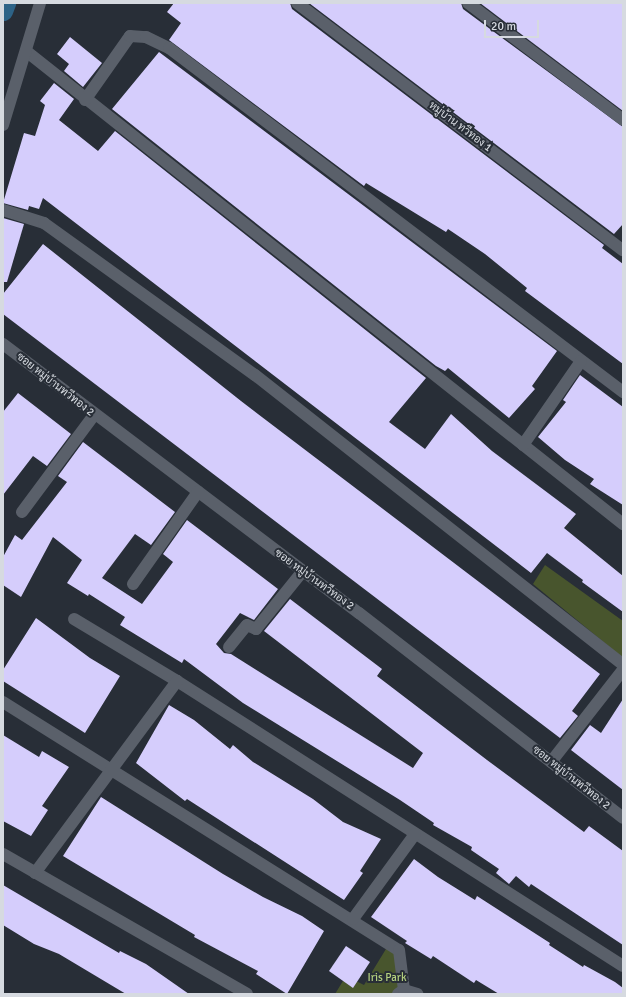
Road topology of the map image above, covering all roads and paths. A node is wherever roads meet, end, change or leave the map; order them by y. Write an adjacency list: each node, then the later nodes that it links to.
1 (40, 3): 4 (street)
2 (297, 3): 9 (street, หมู่บ้าน ทวีทอง 1)
3 (468, 3): 6 (street)
4 (26, 51): 5 (street); 7 (street)
5 (85, 100): 11 (street); 14 (street)
6 (623, 120)
7 (3, 125)
8 (3, 210): 22 (street)
9 (621, 245)
10 (3, 344): 13 (street, ซอย หมู่บ้านทวีทอง 2)
11 (581, 361): 12 (street); 14 (street)
12 (623, 392)
13 (94, 415): 15 (street, ซอย หมู่บ้านทวีทอง 2); 16 (street)
14 (523, 445): 17 (street)
15 (198, 492): 18 (street, ซอย หมู่บ้านทวีทอง 2); 19 (street)
16 (22, 512)
17 (623, 524)
18 (302, 572): 21 (street); 26 (street, ซอย หมู่บ้านทวีทอง 2)
19 (133, 584)
20 (74, 619): 24 (street)
21 (229, 647)
22 (623, 665)
23 (623, 670): 26 (street)
24 (177, 681): 27 (street); 29 (street)
25 (3, 702): 27 (street)
26 (551, 762): 28 (street, ซอย หมู่บ้านทวีทอง 2)
27 (109, 770): 31 (street); 32 (street)
28 (623, 818)
29 (415, 834): 32 (street); 33 (street)
30 (3, 854): 31 (street)
31 (35, 873): 35 (street)
32 (353, 919): 34 (street)
33 (623, 966)
34 (401, 992): 36 (street)
35 (247, 994)
36 (417, 994)

